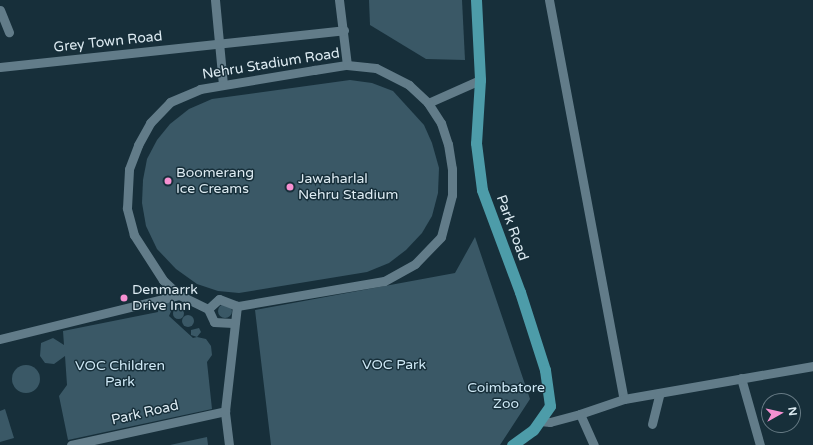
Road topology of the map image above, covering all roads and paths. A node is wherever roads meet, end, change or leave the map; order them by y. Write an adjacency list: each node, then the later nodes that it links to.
1 (215, 0): 8 (street)
2 (339, 0): 6 (street)
3 (476, 0): 11 (main road, Park Road)
4 (549, 0): 22 (street)
5 (0, 10): 7 (street)
6 (344, 30): 8 (street, Grey Town Road); 9 (street)
7 (9, 32)
8 (220, 45): 10 (street, Grey Town Road); 12 (street)
9 (347, 65): 12 (street, Nehru Stadium Road); 13 (street, Nehru Stadium Road)
10 (0, 67)
11 (480, 80): 13 (street); 25 (main road, Park Road)
12 (223, 85): 14 (street, Nehru Stadium Road)
13 (428, 103): 15 (street, Nehru Stadium Road)
14 (179, 294): 16 (street, Nehru Stadium Road); 18 (street)
15 (237, 306): 16 (street); 17 (street)
16 (208, 309): 17 (street)
17 (233, 323): 23 (street)
18 (0, 339)
19 (813, 366): 20 (street)
20 (741, 378): 21 (street); 31 (street)
21 (660, 393): 22 (street); 26 (street)
22 (624, 399): 24 (street)
23 (224, 411): 27 (street, Park Road); 28 (street)
24 (580, 414): 25 (street); 30 (street)
25 (540, 421): 29 (main road, Park Road)
26 (652, 424)
27 (71, 445)
28 (229, 445)
29 (512, 445)
30 (594, 445)
31 (760, 445)

